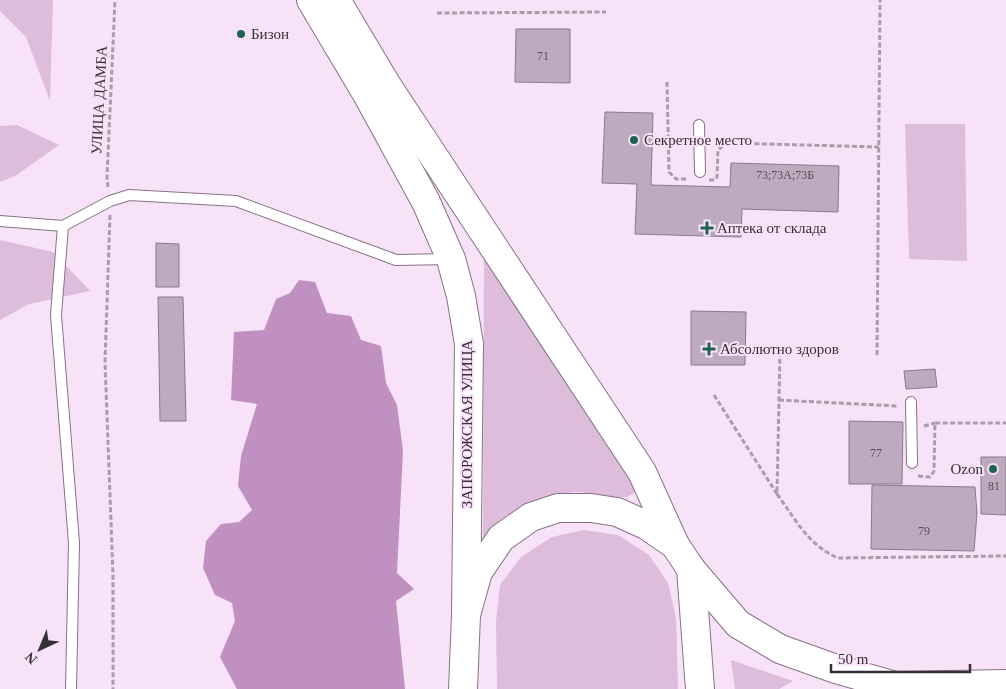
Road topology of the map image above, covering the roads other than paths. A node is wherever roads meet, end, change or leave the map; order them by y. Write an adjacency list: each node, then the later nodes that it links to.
1 (311, 0): 7 (main road, ЗАПОРОЖСКАЯ УЛИЦА)
2 (336, 0): 10 (main road)
3 (699, 125): 4 (lane)
4 (700, 177)
5 (0, 221): 6 (lane)
6 (63, 226): 7 (lane); 15 (lane)
7 (451, 259): 12 (main road, ЗАПОРОЖСКАЯ УЛИЦА)
8 (912, 402): 9 (lane)
9 (912, 463)
10 (676, 545): 11 (main road); 12 (main road)
11 (691, 569): 14 (main road); 17 (main road)
12 (466, 615): 16 (main road)
13 (1006, 684): 14 (main road)
14 (889, 687)
15 (71, 689)
16 (463, 689)
17 (700, 689)

